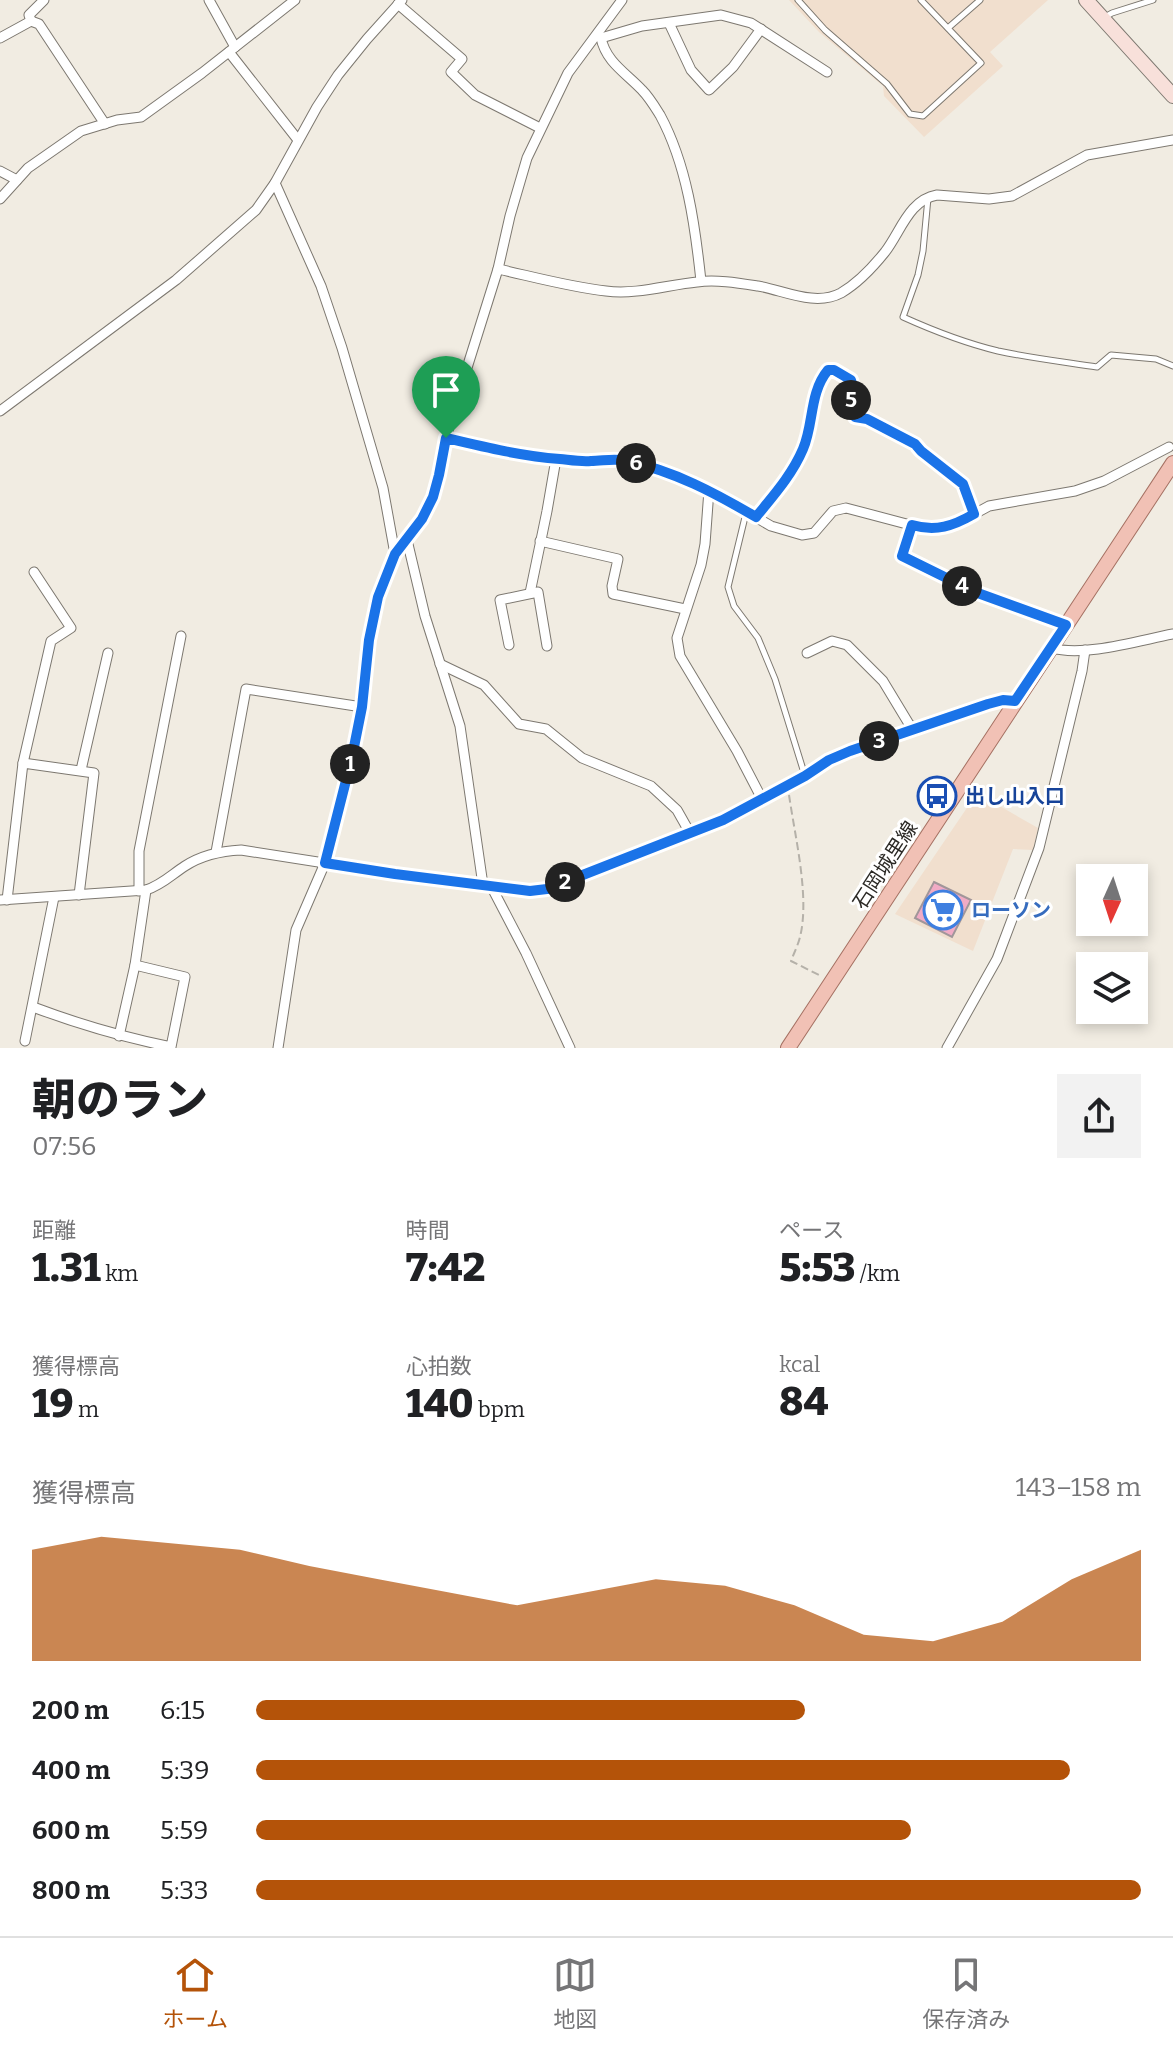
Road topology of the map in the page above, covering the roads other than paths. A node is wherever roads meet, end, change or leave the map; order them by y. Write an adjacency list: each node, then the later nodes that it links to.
1 (44, 0): 12 (street)
2 (209, 0): 18 (street)
3 (295, 0): 18 (street)
4 (622, 0): 16 (street)
5 (798, 0): 14 (lane)
6 (921, 0): 14 (lane)
7 (980, 0): 14 (lane)
8 (1086, 0): 11 (street)
9 (1153, 0): 11 (lane)
10 (400, 2): 22 (street); 23 (street)
11 (1103, 19): 20 (street)
12 (31, 21): 17 (street); 21 (street)
13 (669, 23): 15 (street); 15 (street); 16 (street)
14 (948, 28)
15 (761, 29): 19 (street)
16 (599, 37): 22 (street); 31 (street)
17 (0, 38)
18 (232, 50): 21 (street); 23 (street)
19 (827, 72)
20 (1173, 96)
21 (105, 124): 26 (street)
22 (540, 128): 30 (street)
23 (298, 140): 27 (street)
24 (1173, 140): 28 (street)
25 (0, 171): 26 (street)
26 (17, 180): 29 (street)
27 (275, 183): 33 (street); 45 (street)
28 (928, 197): 31 (street); 32 (lane)
29 (0, 199)
30 (498, 269): 31 (street); 34 (street)
31 (701, 281)
32 (1173, 366)
33 (0, 411)
34 (446, 438): 36 (street); 43 (street)
35 (1169, 447): 40 (street)
36 (556, 459): 38 (street); 44 (street)
37 (1173, 463): 49 (main road, 石岡城里線)
38 (709, 490): 39 (street); 48 (street)
39 (746, 512): 41 (street); 64 (lane)
40 (974, 514): 41 (street); 42 (street)
41 (756, 517): 42 (street)
42 (912, 525): 49 (lane)
43 (407, 540): 45 (street); 58 (street)
44 (540, 541): 47 (street); 48 (street)
45 (395, 554): 60 (street)
46 (34, 572): 62 (street)
47 (530, 593): 52 (street); 53 (street)
48 (685, 609): 65 (street)
49 (1066, 625): 54 (main road, 石岡城里線)
50 (1173, 634): 55 (street)
51 (181, 636): 70 (street)
52 (509, 645)
53 (547, 646)
54 (1051, 648): 55 (street); 59 (main road, 石岡城里線)
55 (1085, 650): 81 (street)
56 (108, 653): 63 (street)
57 (807, 653): 61 (street)
58 (440, 664): 66 (street); 69 (street)
59 (1015, 701): 61 (street); 80 (main road, 石岡城里線)
60 (362, 707): 67 (street); 68 (street)
61 (915, 730): 64 (street)
62 (23, 763): 63 (street); 73 (street)
63 (81, 770): 71 (street)
64 (805, 776): 65 (street)
65 (762, 799): 66 (street)
66 (690, 833): 69 (street)
67 (216, 852): 68 (street); 70 (street)
68 (325, 863): 69 (street); 78 (street)
69 (487, 885): 79 (street)
70 (143, 890): 71 (street); 74 (street)
71 (79, 895): 72 (street)
72 (54, 897): 73 (street); 75 (street)
73 (4, 900)
74 (135, 965): 76 (street); 76 (street)
75 (33, 1007): 76 (street); 77 (street)
76 (119, 1036)
77 (25, 1041)
78 (278, 1048)
79 (570, 1048)
80 (788, 1048)
81 (947, 1048)

